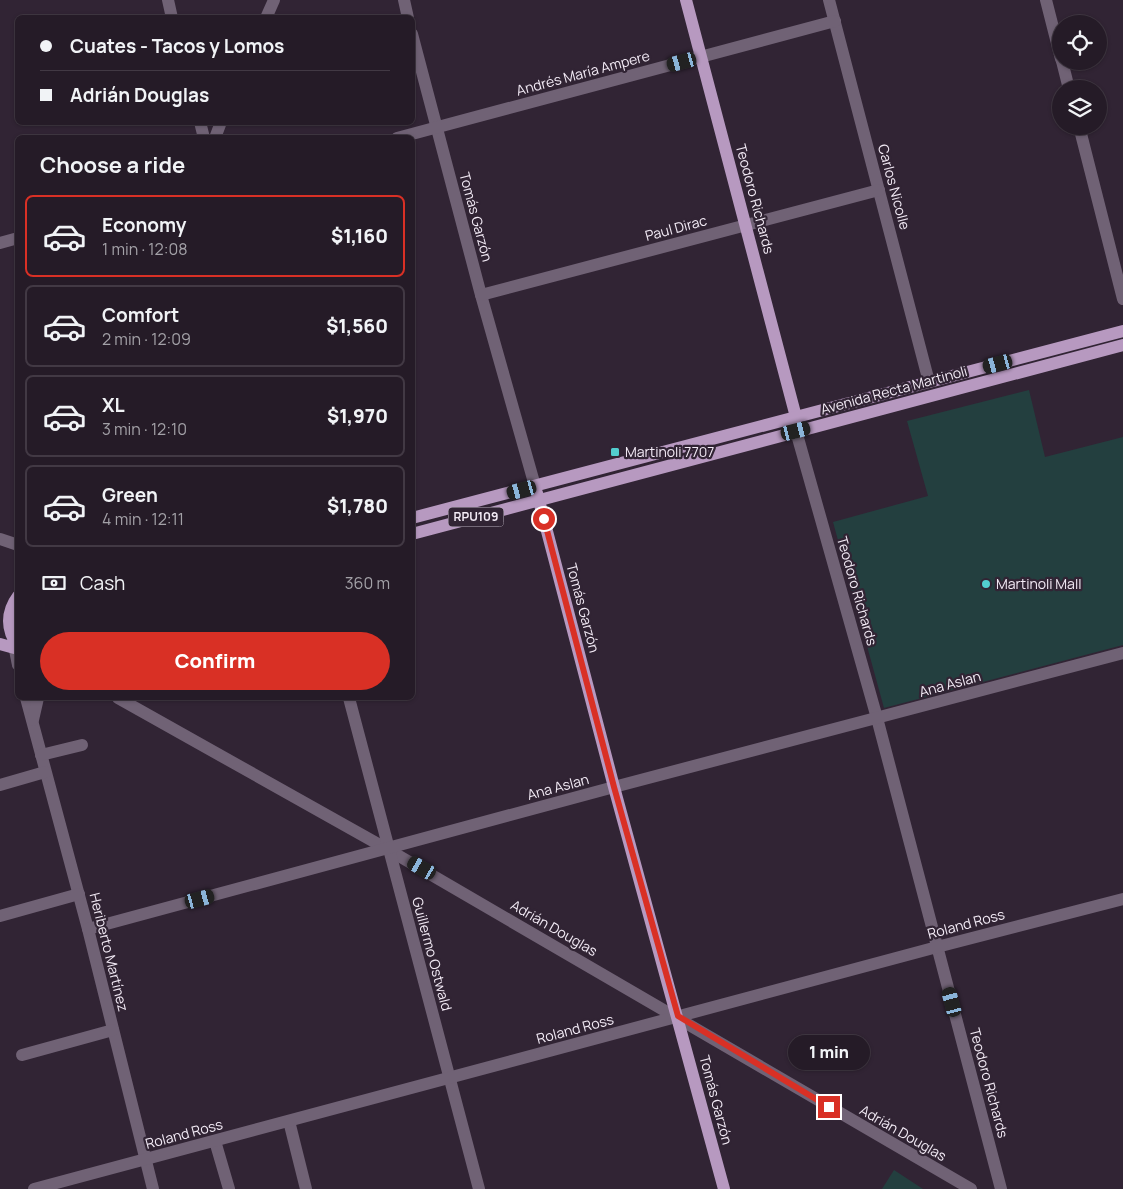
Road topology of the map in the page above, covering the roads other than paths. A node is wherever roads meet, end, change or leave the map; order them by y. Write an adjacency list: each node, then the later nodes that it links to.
1 (168, 0): 7 (street)
2 (274, 0): 8 (street)
3 (404, 0): 9 (street)
4 (686, 0): 13 (main road, Teodoro Richards)
5 (829, 0): 10 (street, Carlos Nicolle)
6 (1046, 0): 11 (street)
7 (171, 15)
8 (267, 15)
9 (407, 15)
10 (835, 21): 13 (street, Andrés María Ampere); 17 (street, Carlos Nicolle)
11 (1052, 22)
12 (415, 45): 14 (street, Tomás Garzón)
13 (701, 57): 14 (street, Andrés María Ampere); 18 (main road, Teodoro Richards)
14 (437, 127): 15 (street, Andrés María Ampere); 21 (street, Tomás Garzón)
15 (408, 135)
16 (1080, 135): 22 (street)
17 (879, 190): 18 (street, Paul Dirac); 25 (street, Carlos Nicolle)
18 (746, 225): 21 (street, Paul Dirac); 26 (main road, Teodoro Richards)
19 (15, 239): 20 (street)
20 (0, 242)
21 (481, 296): 28 (street, Tomás Garzón)
22 (1123, 299)
23 (1123, 332): 25 (main road, Avenida Recta Martinoli / RPU109)
24 (1123, 345): 27 (main road, Avenida Recta Martinoli / RPU109)
25 (930, 382): 26 (main road, Avenida Recta Martinoli / RPU109)
26 (796, 417): 27 (street, Teodoro Richards); 28 (main road, Avenida Recta Martinoli / RPU109)
27 (796, 431): 29 (main road, Avenida Recta Martinoli / RPU109); 45 (street, Teodoro Richards)
28 (536, 486): 29 (main road, Tomás Garzón); 30 (main road, Avenida Recta Martinoli / RPU109)
29 (539, 500): 31 (main road, Avenida Recta Martinoli / RPU109); 51 (main road, Tomás Garzón)
30 (415, 517)
31 (415, 533)
32 (0, 539): 33 (street)
33 (15, 544)
34 (15, 601): 35 (main road)
35 (10, 609): 36 (main road); 37 (main road)
36 (0, 622)
37 (15, 643)
38 (0, 644): 39 (main road)
39 (15, 646)
40 (1123, 653): 45 (street, Ana Aslan)
41 (26, 700): 46 (street, Heriberto Martínez)
42 (38, 700): 46 (street, Heriberto Martínez)
43 (122, 700): 52 (street, Adrián Douglas)
44 (350, 700): 52 (street, Guillermo Ostwald)
45 (877, 718): 51 (street, Ana Aslan); 57 (street, Teodoro Richards)
46 (32, 722): 48 (street, Heriberto Martínez)
47 (82, 744): 48 (street)
48 (41, 755): 49 (street, Heriberto Martínez)
49 (45, 772): 50 (street); 53 (street, Heriberto Martínez)
50 (0, 785)
51 (614, 787): 52 (street, Ana Aslan); 58 (main road, Tomás Garzón)
52 (387, 848): 56 (street, Ana Aslan); 58 (street, Adrián Douglas); 61 (street, Guillermo Ostwald)
53 (79, 894): 55 (street); 56 (street, Heriberto Martínez)
54 (1123, 899): 57 (street, Roland Ross)
55 (0, 916)
56 (88, 929): 59 (street, Heriberto Martínez)
57 (937, 947): 58 (street, Roland Ross); 72 (street, Teodoro Richards)
58 (678, 1016): 61 (street, Roland Ross); 70 (main road, Tomás Garzón); 71 (street, Adrián Douglas)
59 (114, 1030): 60 (street); 64 (street, Heriberto Martínez)
60 (22, 1055)
61 (450, 1079): 62 (street, Roland Ross); 69 (street, Guillermo Ostwald)
62 (290, 1121): 63 (street, Roland Ross); 68 (street)
63 (215, 1141): 64 (street, Roland Ross); 67 (street)
64 (146, 1160): 65 (street, Roland Ross); 66 (street, Heriberto Martínez)
65 (34, 1189)
66 (153, 1189)
67 (229, 1189)
68 (306, 1189)
69 (479, 1189)
70 (724, 1189)
71 (971, 1189)
72 (1001, 1189)

